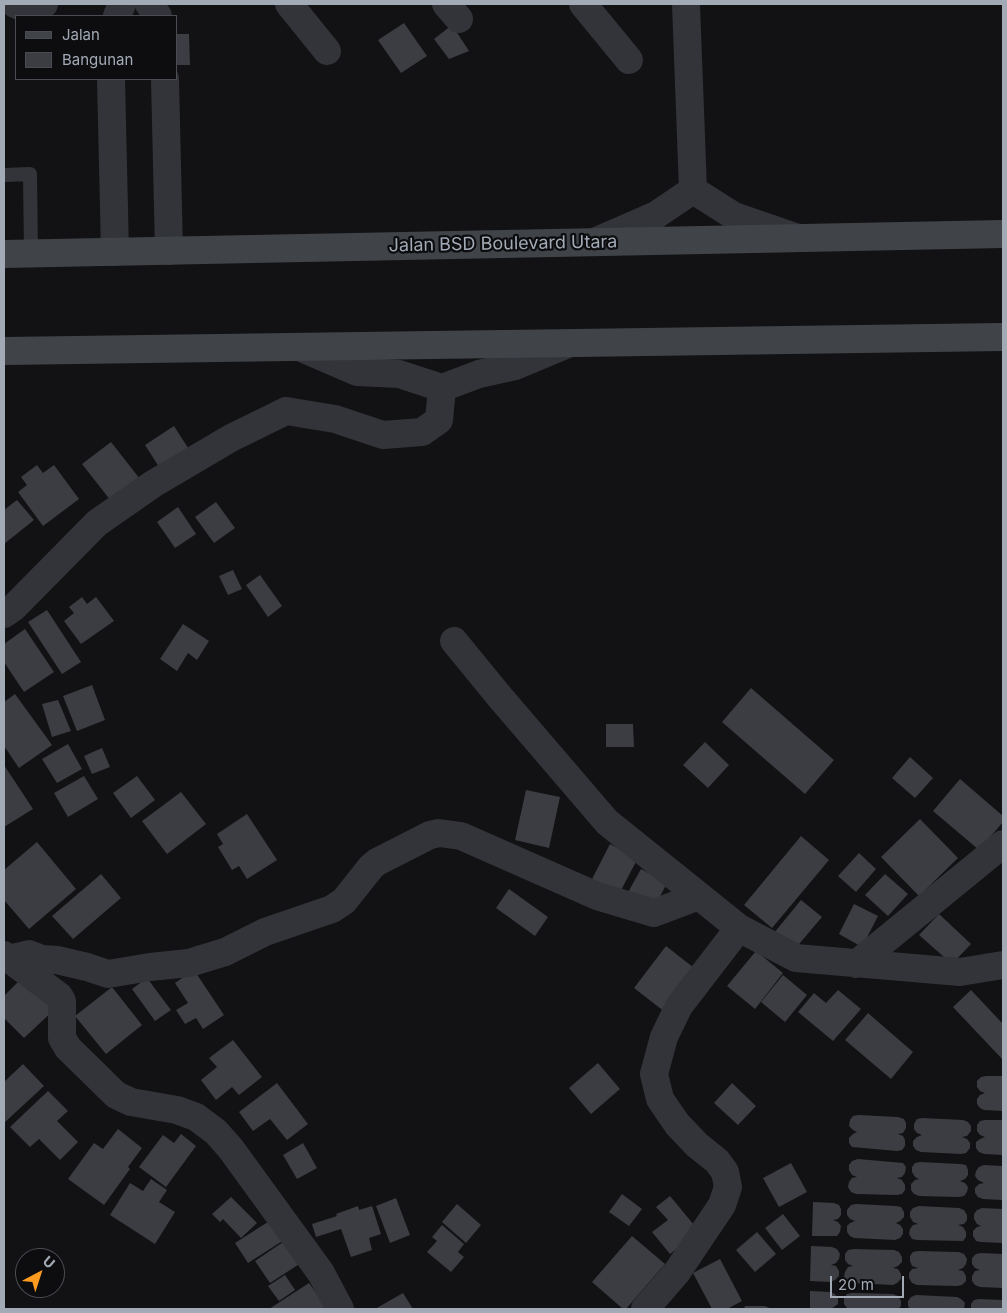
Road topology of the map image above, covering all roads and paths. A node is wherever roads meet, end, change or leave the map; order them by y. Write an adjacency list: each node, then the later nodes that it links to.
1 (15, 4): 2 (street)
2 (44, 4)
3 (149, 4): 7 (street)
4 (289, 4): 8 (street)
5 (583, 4): 9 (street)
6 (686, 4): 13 (street)
7 (157, 15)
8 (327, 51)
9 (629, 60)
10 (111, 80): 18 (street)
11 (165, 80): 17 (street)
12 (4, 174): 20 (lane)
13 (693, 190): 15 (street); 16 (street)
14 (1003, 234): 15 (main road, Jalan BSD Boulevard Utara)
15 (799, 238): 16 (main road, Jalan BSD Boulevard Utara)
16 (594, 242): 17 (main road, Jalan BSD Boulevard Utara)
17 (169, 251): 18 (main road, Jalan BSD Boulevard Utara)
18 (115, 252): 20 (main road, Jalan BSD Boulevard Utara)
19 (4, 254): 20 (main road, Jalan BSD Boulevard Utara)
20 (31, 254)
21 (1003, 337): 22 (main road)
22 (570, 343): 23 (main road); 25 (street)
23 (299, 347): 24 (main road); 25 (street)
24 (4, 351)
25 (442, 388): 26 (street)
26 (4, 614)
27 (454, 641): 29 (street)
28 (1003, 844): 32 (street)
29 (699, 896): 30 (street); 31 (street)
30 (739, 928): 32 (street); 35 (street)
31 (6, 957): 34 (street)
32 (856, 964): 33 (street)
33 (1003, 965)
34 (340, 1309)
35 (645, 1309)

